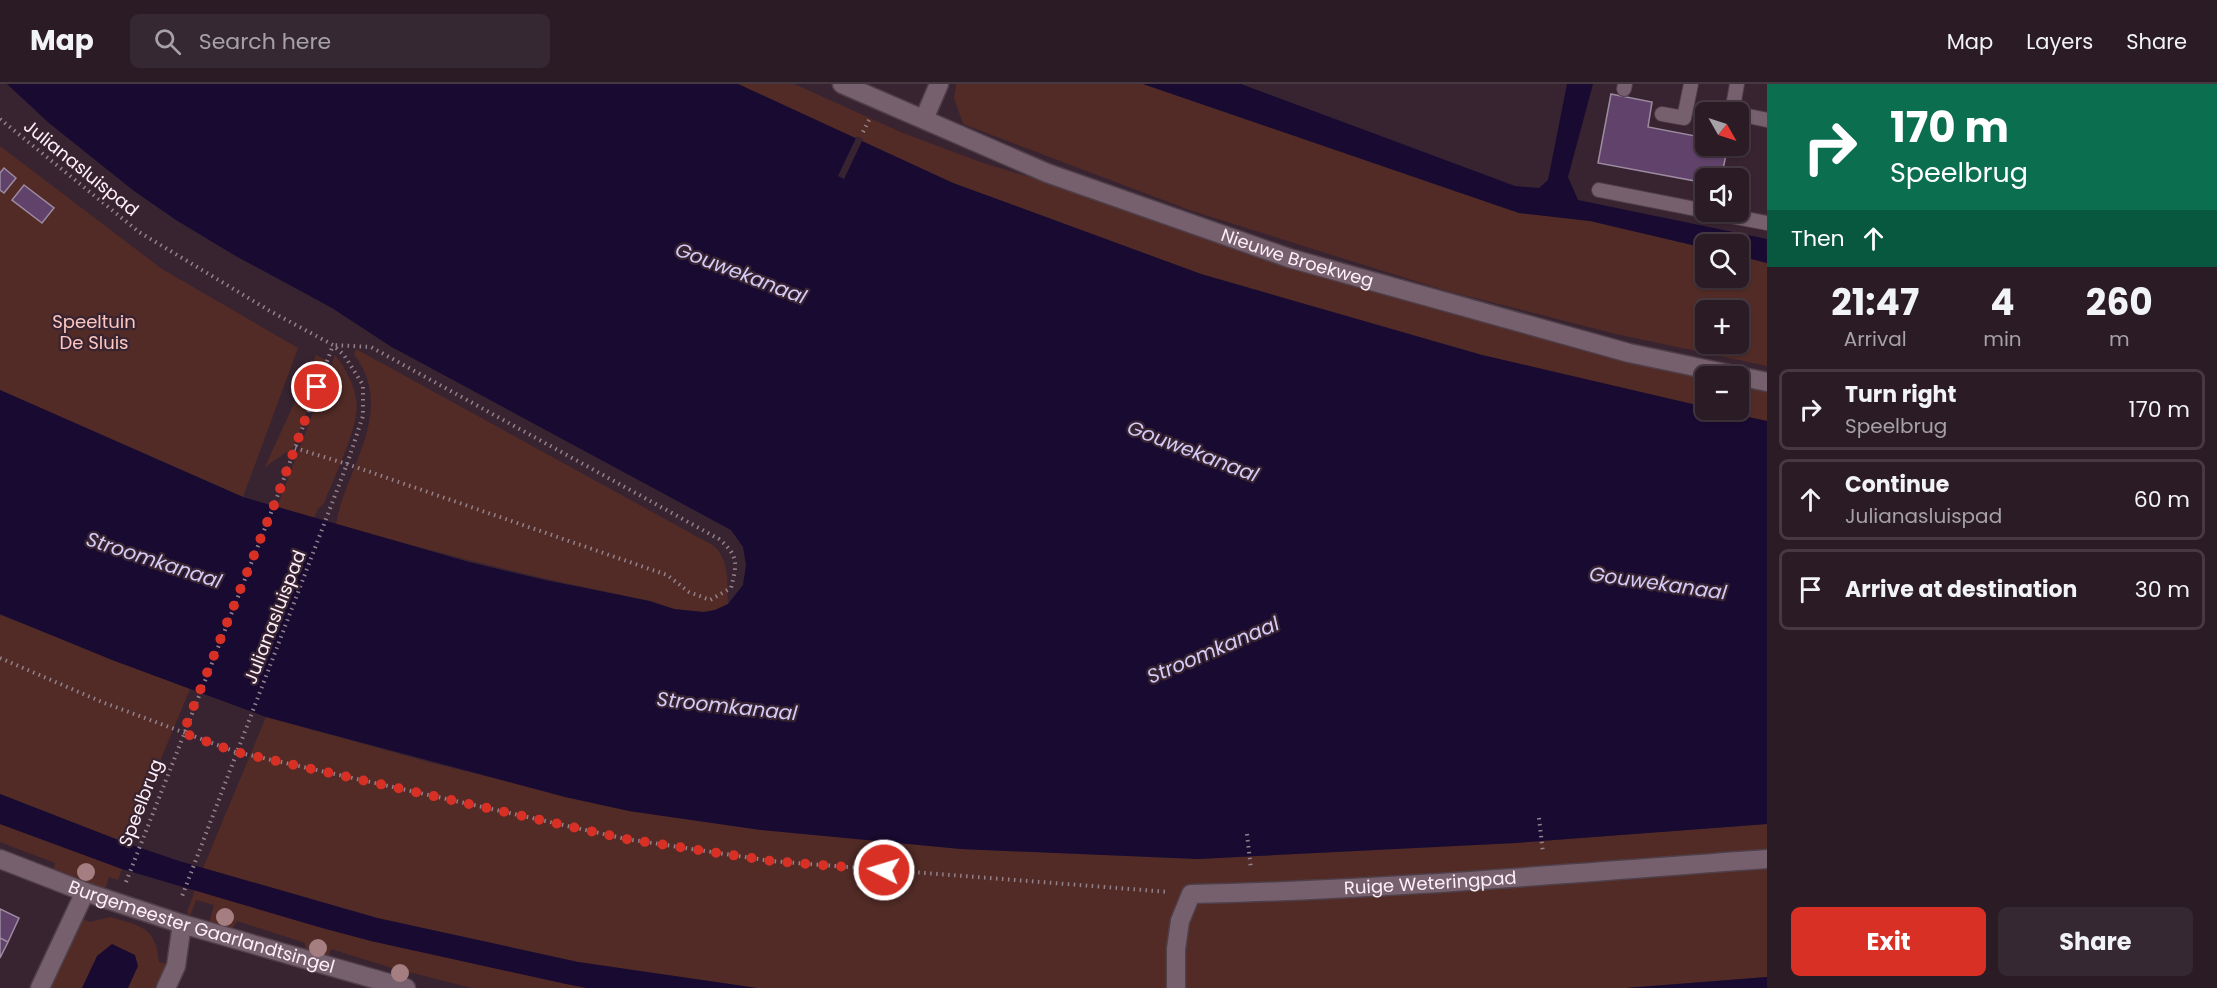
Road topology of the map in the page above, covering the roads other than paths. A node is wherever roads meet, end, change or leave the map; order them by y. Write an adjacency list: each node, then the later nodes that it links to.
1 (842, 84): 8 (street, Nieuwe Broekweg)
2 (939, 84): 8 (street)
3 (1691, 84): 6 (lane)
4 (1737, 84): 5 (lane)
5 (1734, 102)
6 (1662, 114)
7 (1749, 116): 9 (lane)
8 (924, 119): 14 (street, Nieuwe Broekweg)
9 (1767, 120)
10 (1599, 190): 11 (lane)
11 (1695, 209)
12 (1749, 219): 13 (lane)
13 (1767, 223)
14 (1767, 382)
15 (0, 859): 17 (street, Burgemeester Gaarlandtsingel)
16 (1767, 859): 22 (street, Ruige Weteringpad)
17 (85, 892): 18 (street, Burgemeester Gaarlandtsingel); 19 (street)
18 (182, 924): 20 (street); 21 (street, Burgemeester Gaarlandtsingel)
19 (40, 988)
20 (166, 988)
21 (406, 988)
22 (1176, 988)

